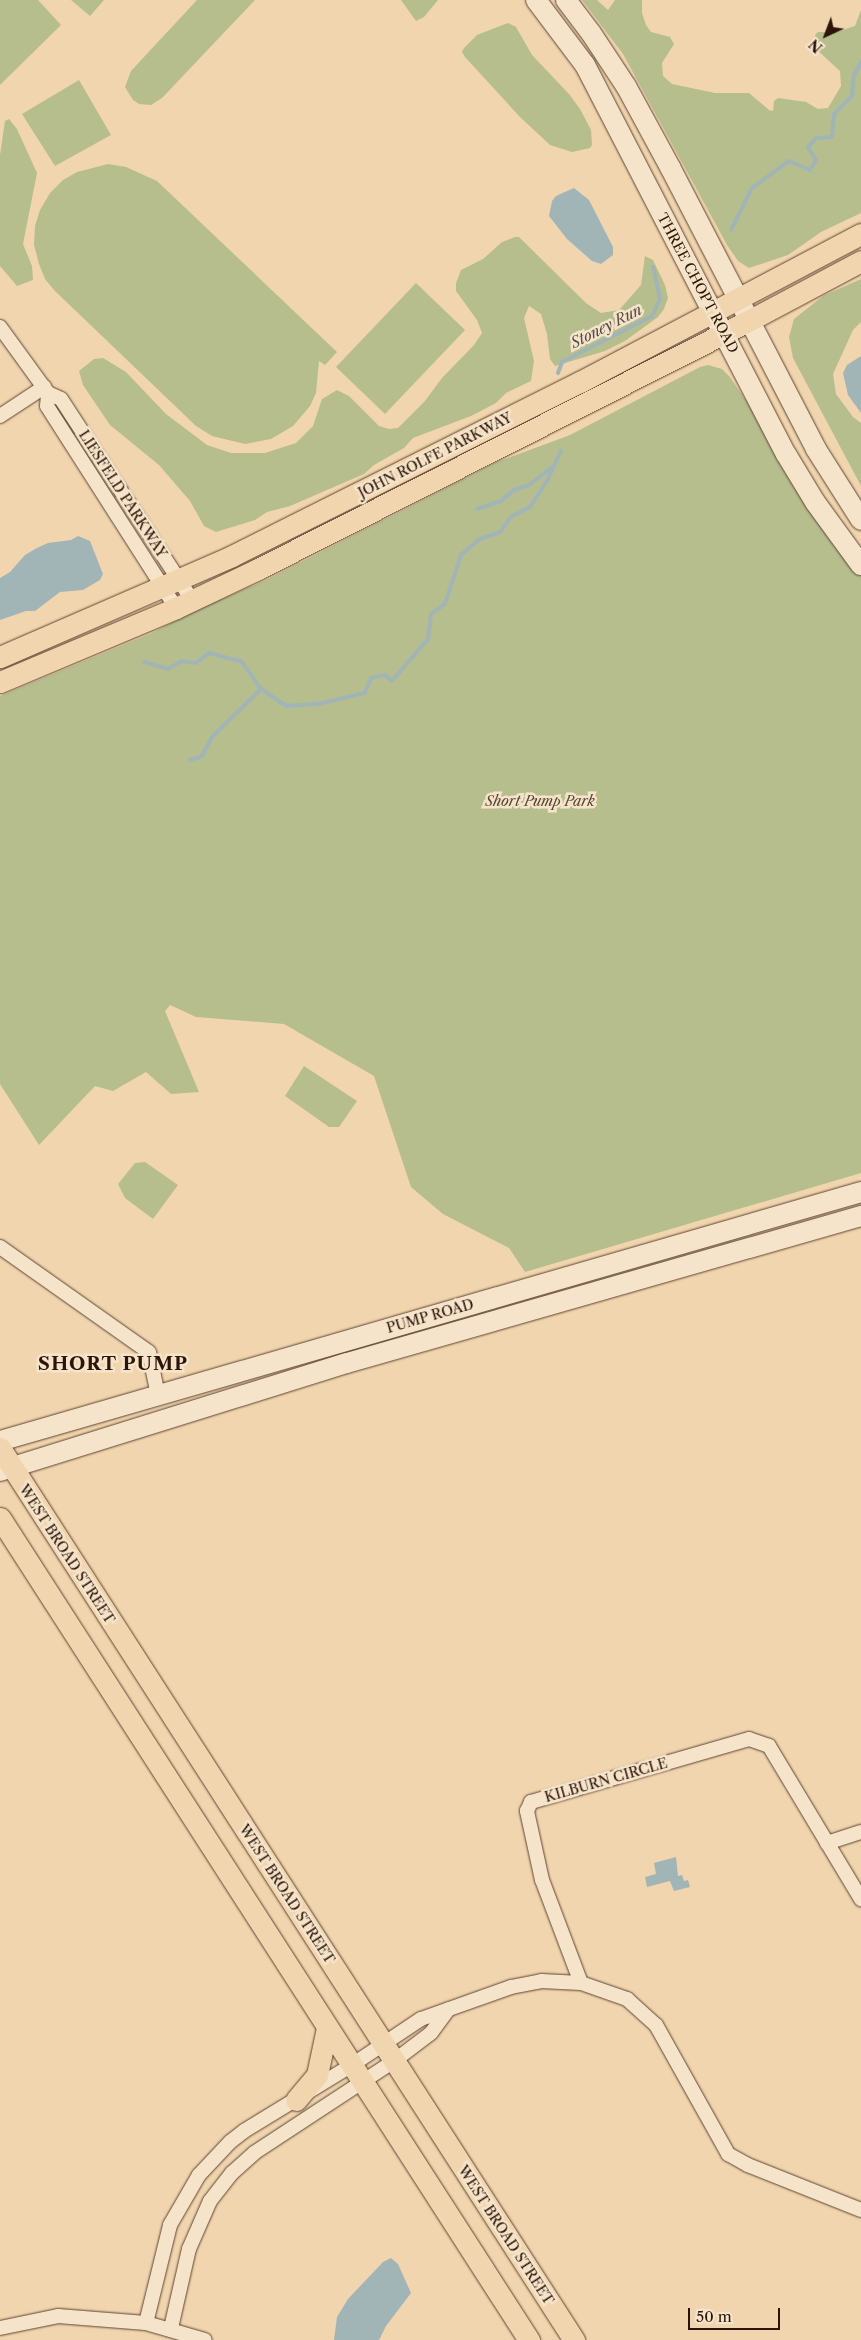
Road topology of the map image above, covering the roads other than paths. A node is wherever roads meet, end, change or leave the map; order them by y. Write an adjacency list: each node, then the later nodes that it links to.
1 (536, 0): 6 (main road, THREE CHOPT ROAD)
2 (566, 0): 5 (main road, THREE CHOPT ROAD)
3 (861, 234): 5 (main road, JOHN ROLFE PARKWAY)
4 (861, 261): 7 (main road, JOHN ROLFE PARKWAY)
5 (739, 299): 6 (main road, JOHN ROLFE PARKWAY); 7 (main road, THREE CHOPT ROAD)
6 (712, 313): 9 (main road, THREE CHOPT ROAD); 14 (main road, JOHN ROLFE PARKWAY)
7 (750, 320): 9 (main road, JOHN ROLFE PARKWAY); 12 (main road, THREE CHOPT ROAD)
8 (0, 327): 10 (street, LIESFELD PARKWAY)
9 (724, 332): 13 (main road, THREE CHOPT ROAD); 15 (main road, JOHN ROLFE PARKWAY)
10 (46, 390): 11 (street); 14 (street, LIESFELD PARKWAY)
11 (0, 416)
12 (861, 520)
13 (861, 565)
14 (171, 584): 15 (street, LIESFELD PARKWAY); 16 (main road, JOHN ROLFE PARKWAY)
15 (184, 604): 17 (main road, JOHN ROLFE PARKWAY)
16 (0, 657)
17 (0, 682)
18 (861, 1192): 21 (main road, PUMP ROAD)
19 (861, 1216): 24 (main road, PUMP ROAD)
20 (0, 1247): 21 (street)
21 (158, 1395): 22 (main road, PUMP ROAD)
22 (0, 1441)
23 (0, 1448): 24 (main road, WEST BROAD STREET)
24 (6, 1469): 32 (main road, WEST BROAD STREET)
25 (0, 1518): 31 (main road)
26 (861, 1832): 27 (street)
27 (827, 1843): 28 (street, KILBURN CIRCLE); 29 (street, KILBURN CIRCLE)
28 (861, 1899)
29 (581, 1983): 30 (street); 35 (street)
30 (448, 2010): 32 (street); 32 (street)
31 (327, 2028): 33 (main road); 34 (main road)
32 (389, 2052): 33 (street); 33 (street); 41 (main road, WEST BROAD STREET)
33 (357, 2074): 34 (street); 38 (street); 40 (main road)
34 (296, 2100): 36 (street)
35 (861, 2210)
36 (146, 2323): 37 (street); 38 (street)
37 (0, 2328)
38 (171, 2328): 39 (street)
39 (205, 2340)
40 (529, 2340)
41 (574, 2340)

